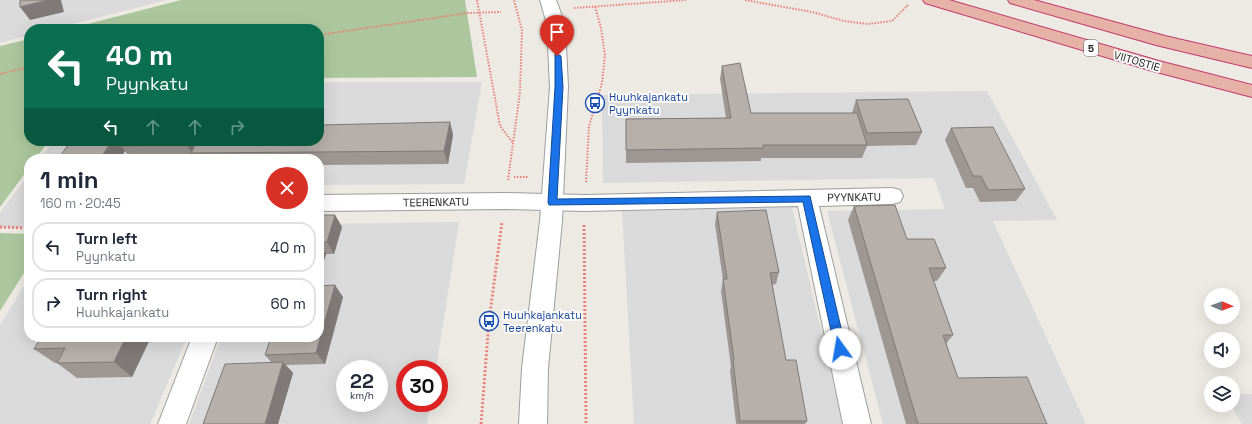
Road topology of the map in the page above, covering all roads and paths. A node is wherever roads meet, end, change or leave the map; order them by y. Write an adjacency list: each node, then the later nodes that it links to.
1 (477, 0): 11 (path)
2 (514, 0): 17 (path)
3 (548, 0): 21 (street)
4 (686, 0): 9 (path)
5 (745, 0): 6 (path)
6 (913, 0)
7 (931, 0): 16 (highway, VIITOSTIE / 5)
8 (1016, 0): 13 (highway)
9 (570, 8)
10 (501, 12): 11 (path)
11 (480, 13): 12 (path); 17 (path)
12 (324, 34)
13 (1252, 62)
14 (24, 68): 15 (path)
15 (0, 74)
16 (1252, 91)
17 (513, 143): 20 (path)
18 (892, 196): 19 (street, PYYNKATU)
19 (807, 199): 21 (street, PYYNKATU); 29 (street)
20 (504, 201): 21 (street, TEERENKATU); 22 (street, TEERENKATU); 27 (path)
21 (552, 202): 28 (street)
22 (324, 203)
23 (0, 227): 24 (path)
24 (24, 228)
25 (203, 342): 26 (street)
26 (172, 424)
27 (481, 424)
28 (533, 424)
29 (857, 424)

